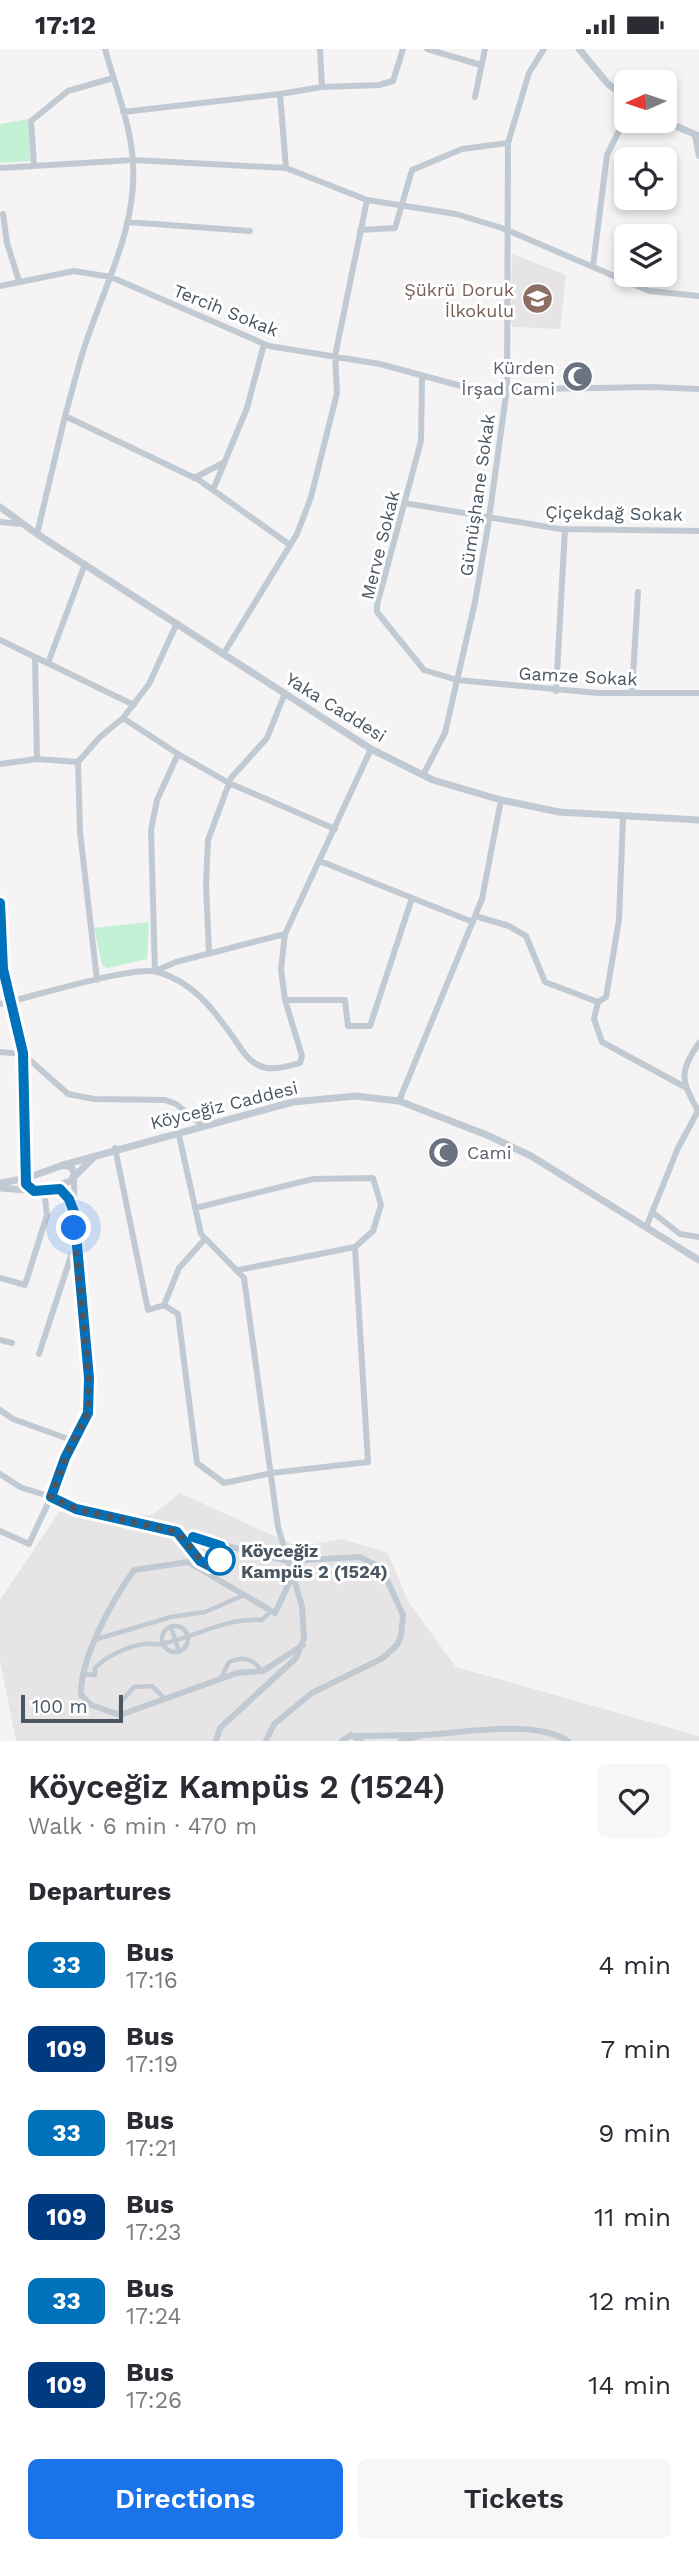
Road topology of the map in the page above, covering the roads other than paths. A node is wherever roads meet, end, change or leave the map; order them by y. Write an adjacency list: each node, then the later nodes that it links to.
1 (105, 49): 9 (street)
2 (320, 49): 10 (street)
3 (403, 49): 10 (street)
4 (427, 49): 8 (street)
5 (485, 49): 8 (street)
6 (544, 49): 18 (street, Gümüşhane Sokak)
7 (579, 49): 11 (street)
8 (481, 65): 13 (street)
9 (113, 78): 14 (street); 21 (street)
10 (322, 87): 12 (street)
11 (614, 88)
12 (281, 93): 14 (street); 23 (street)
13 (475, 97)
14 (123, 112): 20 (street)
15 (677, 127): 17 (street)
16 (618, 133): 31 (street)
17 (697, 136): 19 (street)
18 (508, 143): 25 (street); 30 (street, Gümüşhane Sokak)
19 (699, 156)
20 (133, 160): 21 (street); 23 (street); 27 (street)
21 (34, 166): 22 (street)
22 (0, 168)
23 (286, 168): 24 (street)
24 (367, 200): 25 (street); 28 (street)
25 (401, 205): 28 (street); 30 (street)
26 (1, 212): 33 (street)
27 (127, 222): 29 (street); 32 (street)
28 (360, 230): 37 (street)
29 (250, 231)
30 (510, 231): 31 (street); 39 (street, Gümüşhane Sokak)
31 (593, 266): 35 (street)
32 (111, 277): 33 (street, Tercih Sokak); 36 (street, Tercih Sokak); 41 (street)
33 (19, 281): 34 (street, Tercih Sokak)
34 (0, 286)
35 (699, 296)
36 (264, 344): 37 (street, Tercih Sokak); 42 (street)
37 (335, 356): 38 (street, Tercih Sokak); 53 (street)
38 (422, 378): 39 (street, Tercih Sokak); 45 (street, Merve Sokak)
39 (507, 388): 40 (street, Tercih Sokak); 47 (street, Gümüşhane Sokak)
40 (699, 389)
41 (65, 416): 43 (street); 52 (street)
42 (223, 463): 43 (street); 44 (street)
43 (194, 478): 44 (street)
44 (214, 490): 53 (street)
45 (404, 503): 47 (street, Çiçekdağ Sokak); 61 (street, Merve Sokak)
46 (0, 507): 49 (street, Yaka Caddesi)
47 (489, 517): 50 (street, Çiçekdağ Sokak); 61 (street, Gümüşhane Sokak)
48 (0, 523): 49 (street)
49 (26, 525): 52 (street, Yaka Caddesi)
50 (565, 529): 51 (street, Çiçekdağ Sokak); 62 (street)
51 (699, 531)
52 (37, 534): 54 (street, Yaka Caddesi)
53 (290, 545): 58 (street)
54 (85, 563): 56 (street, Yaka Caddesi); 60 (street)
55 (638, 592): 64 (street)
56 (177, 623): 58 (street, Yaka Caddesi); 66 (street)
57 (0, 640): 59 (street)
58 (224, 653): 63 (street, Yaka Caddesi)
59 (35, 657): 60 (street); 70 (street)
60 (48, 663): 66 (street)
61 (457, 680): 62 (street, Gamze Sokak); 73 (street, Gümüşhane Sokak)
62 (556, 691): 64 (street, Gamze Sokak)
63 (285, 693): 68 (street, Yaka Caddesi); 74 (street)
64 (632, 693): 65 (street, Gamze Sokak)
65 (699, 693)
66 (134, 705): 67 (street)
67 (123, 718): 69 (street); 71 (street)
68 (371, 749): 73 (street, Yaka Caddesi); 78 (street)
69 (178, 754): 74 (street); 85 (street)
70 (37, 759): 71 (street); 72 (street)
71 (78, 762): 86 (street)
72 (0, 764)
73 (423, 775): 75 (street, Yaka Caddesi)
74 (229, 783): 78 (street); 84 (street)
75 (501, 800): 76 (street, Yaka Caddesi); 82 (street)
76 (623, 818): 77 (street, Yaka Caddesi); 89 (street)
77 (699, 820)
78 (335, 829): 79 (street)
79 (320, 861): 80 (street); 83 (street)
80 (412, 898): 82 (street); 87 (street)
81 (0, 902): 88 (street)
82 (474, 919): 89 (street); 95 (street)
83 (285, 934): 84 (street); 87 (street)
84 (209, 953): 85 (street)
85 (155, 971): 86 (street); 87 (street)
86 (97, 980): 88 (street)
87 (285, 1000)
88 (11, 1002): 90 (street); 93 (street)
89 (598, 1002): 94 (street)
90 (0, 1003)
91 (699, 1043): 94 (street)
92 (0, 1052): 93 (street)
93 (23, 1053): 97 (street); 101 (street)
94 (685, 1087): 96 (street)
95 (399, 1101): 97 (street, Köyceğiz Caddesi); 113 (street, Köyceğiz Caddesi)
96 (698, 1109): 112 (street)
97 (202, 1125): 98 (street, Köyceğiz Caddesi)
98 (178, 1131): 99 (street, Köyceğiz Caddesi); 110 (street)
99 (115, 1149): 100 (street, Köyceğiz Caddesi); 121 (street)
100 (96, 1155): 102 (street, Köyceğiz Caddesi); 104 (street, Köyceğiz Caddesi)
101 (24, 1156): 103 (street); 105 (street)
102 (63, 1165): 103 (street, Köyceğiz Caddesi); 104 (street)
103 (41, 1172): 105 (street, Köyceğiz Caddesi)
104 (74, 1177): 107 (street, Köyceğiz Caddesi); 111 (street)
105 (27, 1178): 106 (street); 109 (street)
106 (0, 1185): 109 (street)
107 (55, 1188): 108 (street, Köyceğiz Caddesi); 111 (street)
108 (44, 1190): 109 (street, Köyceğiz Caddesi); 120 (street)
109 (34, 1191)
110 (195, 1209): 115 (street); 117 (street)
111 (74, 1212): 116 (street)
112 (652, 1212): 113 (street); 114 (street)
113 (647, 1225): 118 (street, Köyceğiz Caddesi)
114 (699, 1237)
115 (205, 1239): 119 (street); 121 (street)
116 (75, 1245): 124 (street); 126 (street)
117 (355, 1247): 119 (street); 127 (street)
118 (699, 1259)
119 (238, 1270): 127 (street)
120 (0, 1278)
121 (164, 1305): 127 (street)
122 (0, 1340): 123 (street)
123 (12, 1343)
124 (39, 1354)
125 (0, 1410): 126 (street)
126 (74, 1441): 129 (street)
127 (272, 1473): 133 (street)
128 (0, 1474): 129 (street)
129 (51, 1497): 130 (street); 131 (street)
130 (0, 1531)
131 (177, 1532): 132 (street); 134 (street)
132 (216, 1542): 133 (street); 134 (street)
133 (287, 1561): 135 (street); 154 (street)
134 (204, 1568): 136 (street); 140 (street)
135 (293, 1576): 137 (street); 143 (street)
136 (245, 1595): 137 (street); 140 (street)
137 (271, 1611): 139 (street)
138 (171, 1627): 139 (street); 141 (street); 142 (street)
139 (188, 1636): 141 (street); 144 (street)
140 (97, 1639): 146 (street)
141 (175, 1640): 142 (street); 144 (street)
142 (162, 1644): 144 (street); 146 (street)
143 (303, 1645): 145 (street); 153 (street)
144 (178, 1652)
145 (263, 1671): 147 (street); 147 (street)
146 (81, 1674): 149 (street)
147 (220, 1679): 148 (street)
148 (165, 1699): 149 (street); 149 (street)
149 (120, 1715)
150 (423, 1735): 151 (street); 156 (street); 157 (street)
151 (355, 1736): 152 (street); 155 (street)
152 (342, 1740)
153 (216, 1741)
154 (266, 1741)
155 (361, 1741)
156 (401, 1741)
157 (568, 1741)

